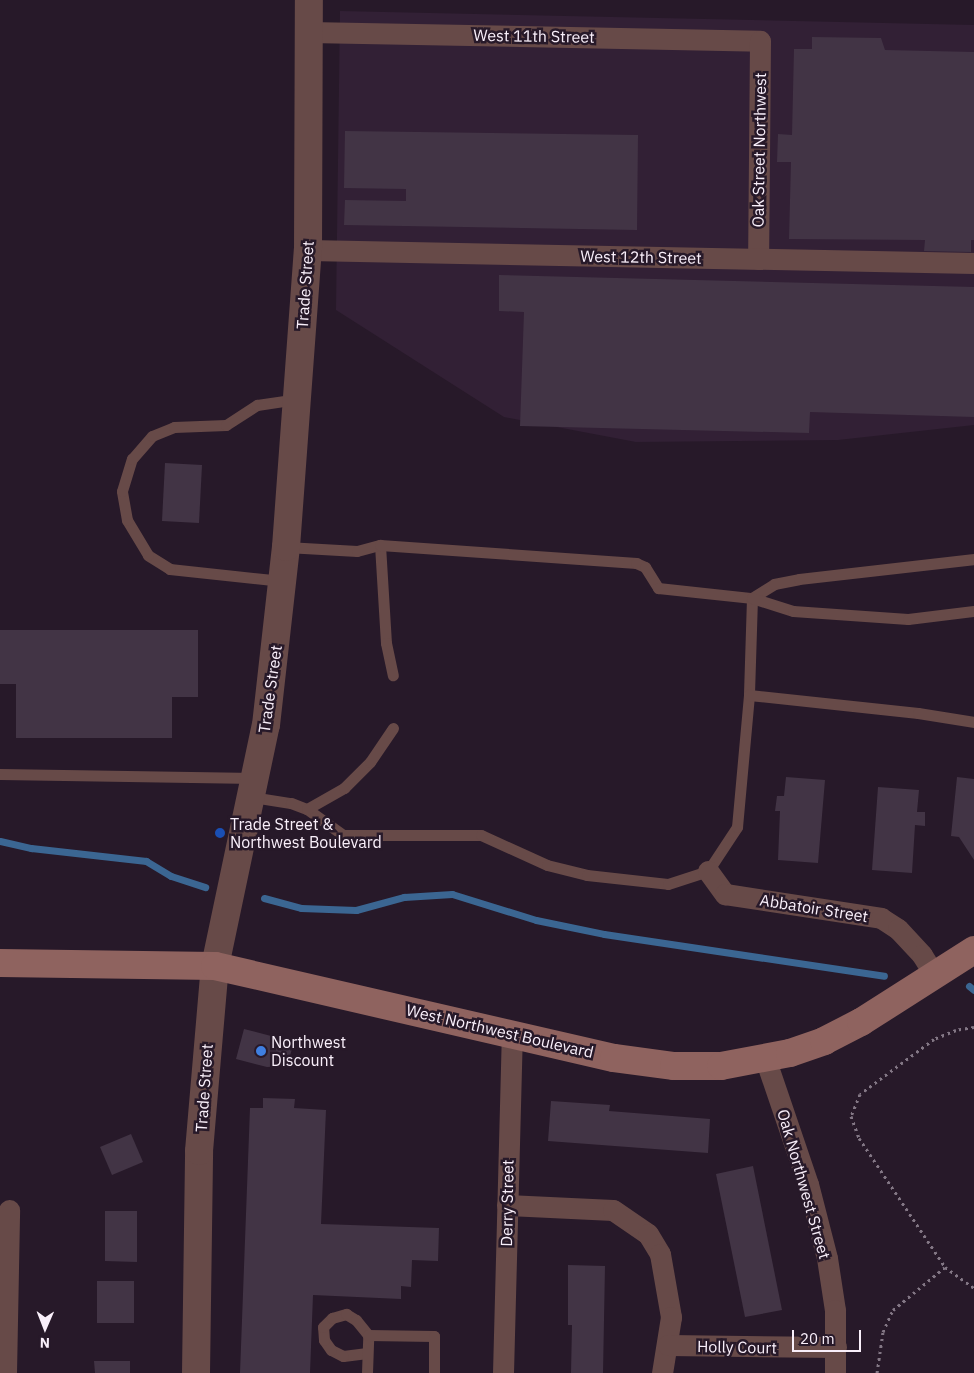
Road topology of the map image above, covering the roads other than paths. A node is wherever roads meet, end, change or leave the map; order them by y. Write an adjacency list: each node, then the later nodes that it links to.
1 (308, 0): 2 (street, Trade Street)
2 (308, 32): 3 (street, West 11th Street); 4 (street, Trade Street)
3 (760, 41): 5 (street, Oak Street Northwest)
4 (308, 250): 5 (street, West 12th Street); 7 (street, Trade Street)
5 (758, 259): 6 (street, West 12th Street)
6 (974, 263)
7 (297, 399): 9 (street, Trade Street); 11 (lane)
8 (380, 545): 9 (lane); 12 (lane); 14 (lane)
9 (286, 547): 11 (street, Trade Street)
10 (974, 559): 12 (lane)
11 (282, 581): 19 (street, Trade Street)
12 (752, 598): 13 (lane); 15 (lane)
13 (974, 611)
14 (393, 675)
15 (749, 696): 16 (lane); 21 (lane)
16 (974, 722)
17 (393, 728): 20 (lane)
18 (0, 774): 19 (lane)
19 (254, 787): 20 (lane); 24 (street, Trade Street)
20 (307, 809): 21 (lane)
21 (708, 871): 25 (street, Abbatoir Street)
22 (974, 950): 25 (main road, West Northwest Boulevard)
23 (0, 963): 24 (main road, West Northwest Boulevard)
24 (215, 966): 26 (main road, West Northwest Boulevard); 35 (street, Trade Street)
25 (935, 976): 27 (main road, West Northwest Boulevard)
26 (512, 1033): 27 (main road, West Northwest Boulevard); 28 (street, Derry Street)
27 (765, 1058): 32 (street, Oak Northwest Street)
28 (507, 1205): 31 (street); 38 (street, Derry Street)
29 (9, 1210): 34 (street)
30 (368, 1335): 33 (lane); 33 (lane); 37 (lane)
31 (668, 1345): 32 (street, Holly Court); 39 (street)
32 (836, 1347): 40 (street, Oak Northwest Street)
33 (368, 1353): 36 (lane)
34 (6, 1373)
35 (196, 1373)
36 (367, 1373)
37 (434, 1373)
38 (503, 1373)
39 (662, 1373)
40 (835, 1373)

